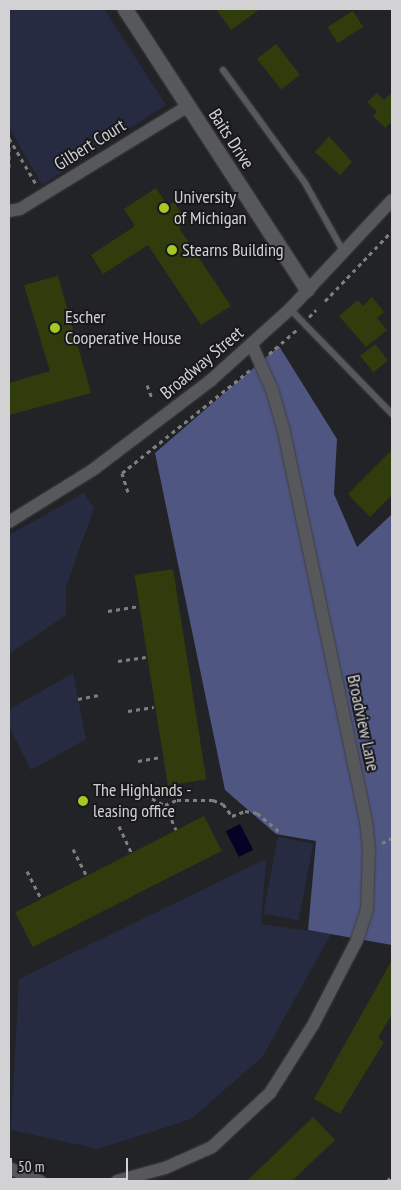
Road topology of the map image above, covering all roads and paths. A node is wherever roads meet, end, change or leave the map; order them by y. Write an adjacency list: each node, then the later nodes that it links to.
1 (125, 9): 3 (street, Baits Drive)
2 (222, 70): 10 (lane)
3 (188, 106): 6 (street, Gilbert Court); 11 (street, Baits Drive)
4 (9, 138): 5 (path); 6 (path)
5 (9, 167)
6 (43, 195): 8 (street, Gilbert Court)
7 (392, 200): 10 (street, Broadway Street)
8 (9, 211)
9 (392, 231): 12 (path)
10 (342, 251): 11 (street, Broadway Street)
11 (307, 289): 13 (street, Broadway Street)
12 (325, 301)
13 (290, 309): 15 (street, Broadway Street); 20 (lane)
14 (298, 330): 16 (path)
15 (252, 345): 22 (street, Broadway Street); 46 (street, Broadview Lane)
16 (261, 360)
17 (256, 365): 21 (path)
18 (147, 385): 19 (path)
19 (152, 398)
20 (392, 414)
21 (128, 492)
22 (9, 522)
23 (138, 606): 24 (path)
24 (108, 611)
25 (146, 657): 26 (path)
26 (118, 661)
27 (99, 695): 28 (path)
28 (78, 699)
29 (154, 707): 30 (path)
30 (128, 711)
31 (161, 758): 32 (path)
32 (138, 761)
33 (145, 795): 34 (path)
34 (165, 805): 36 (path); 37 (path)
35 (119, 826): 39 (path)
36 (176, 830)
37 (281, 833)
38 (73, 849): 41 (path)
39 (132, 852)
40 (27, 871): 42 (path)
41 (86, 874)
42 (40, 897)
43 (9, 1168): 45 (street)
44 (392, 1176): 47 (path)
45 (40, 1181)
46 (117, 1181)
47 (387, 1181)

